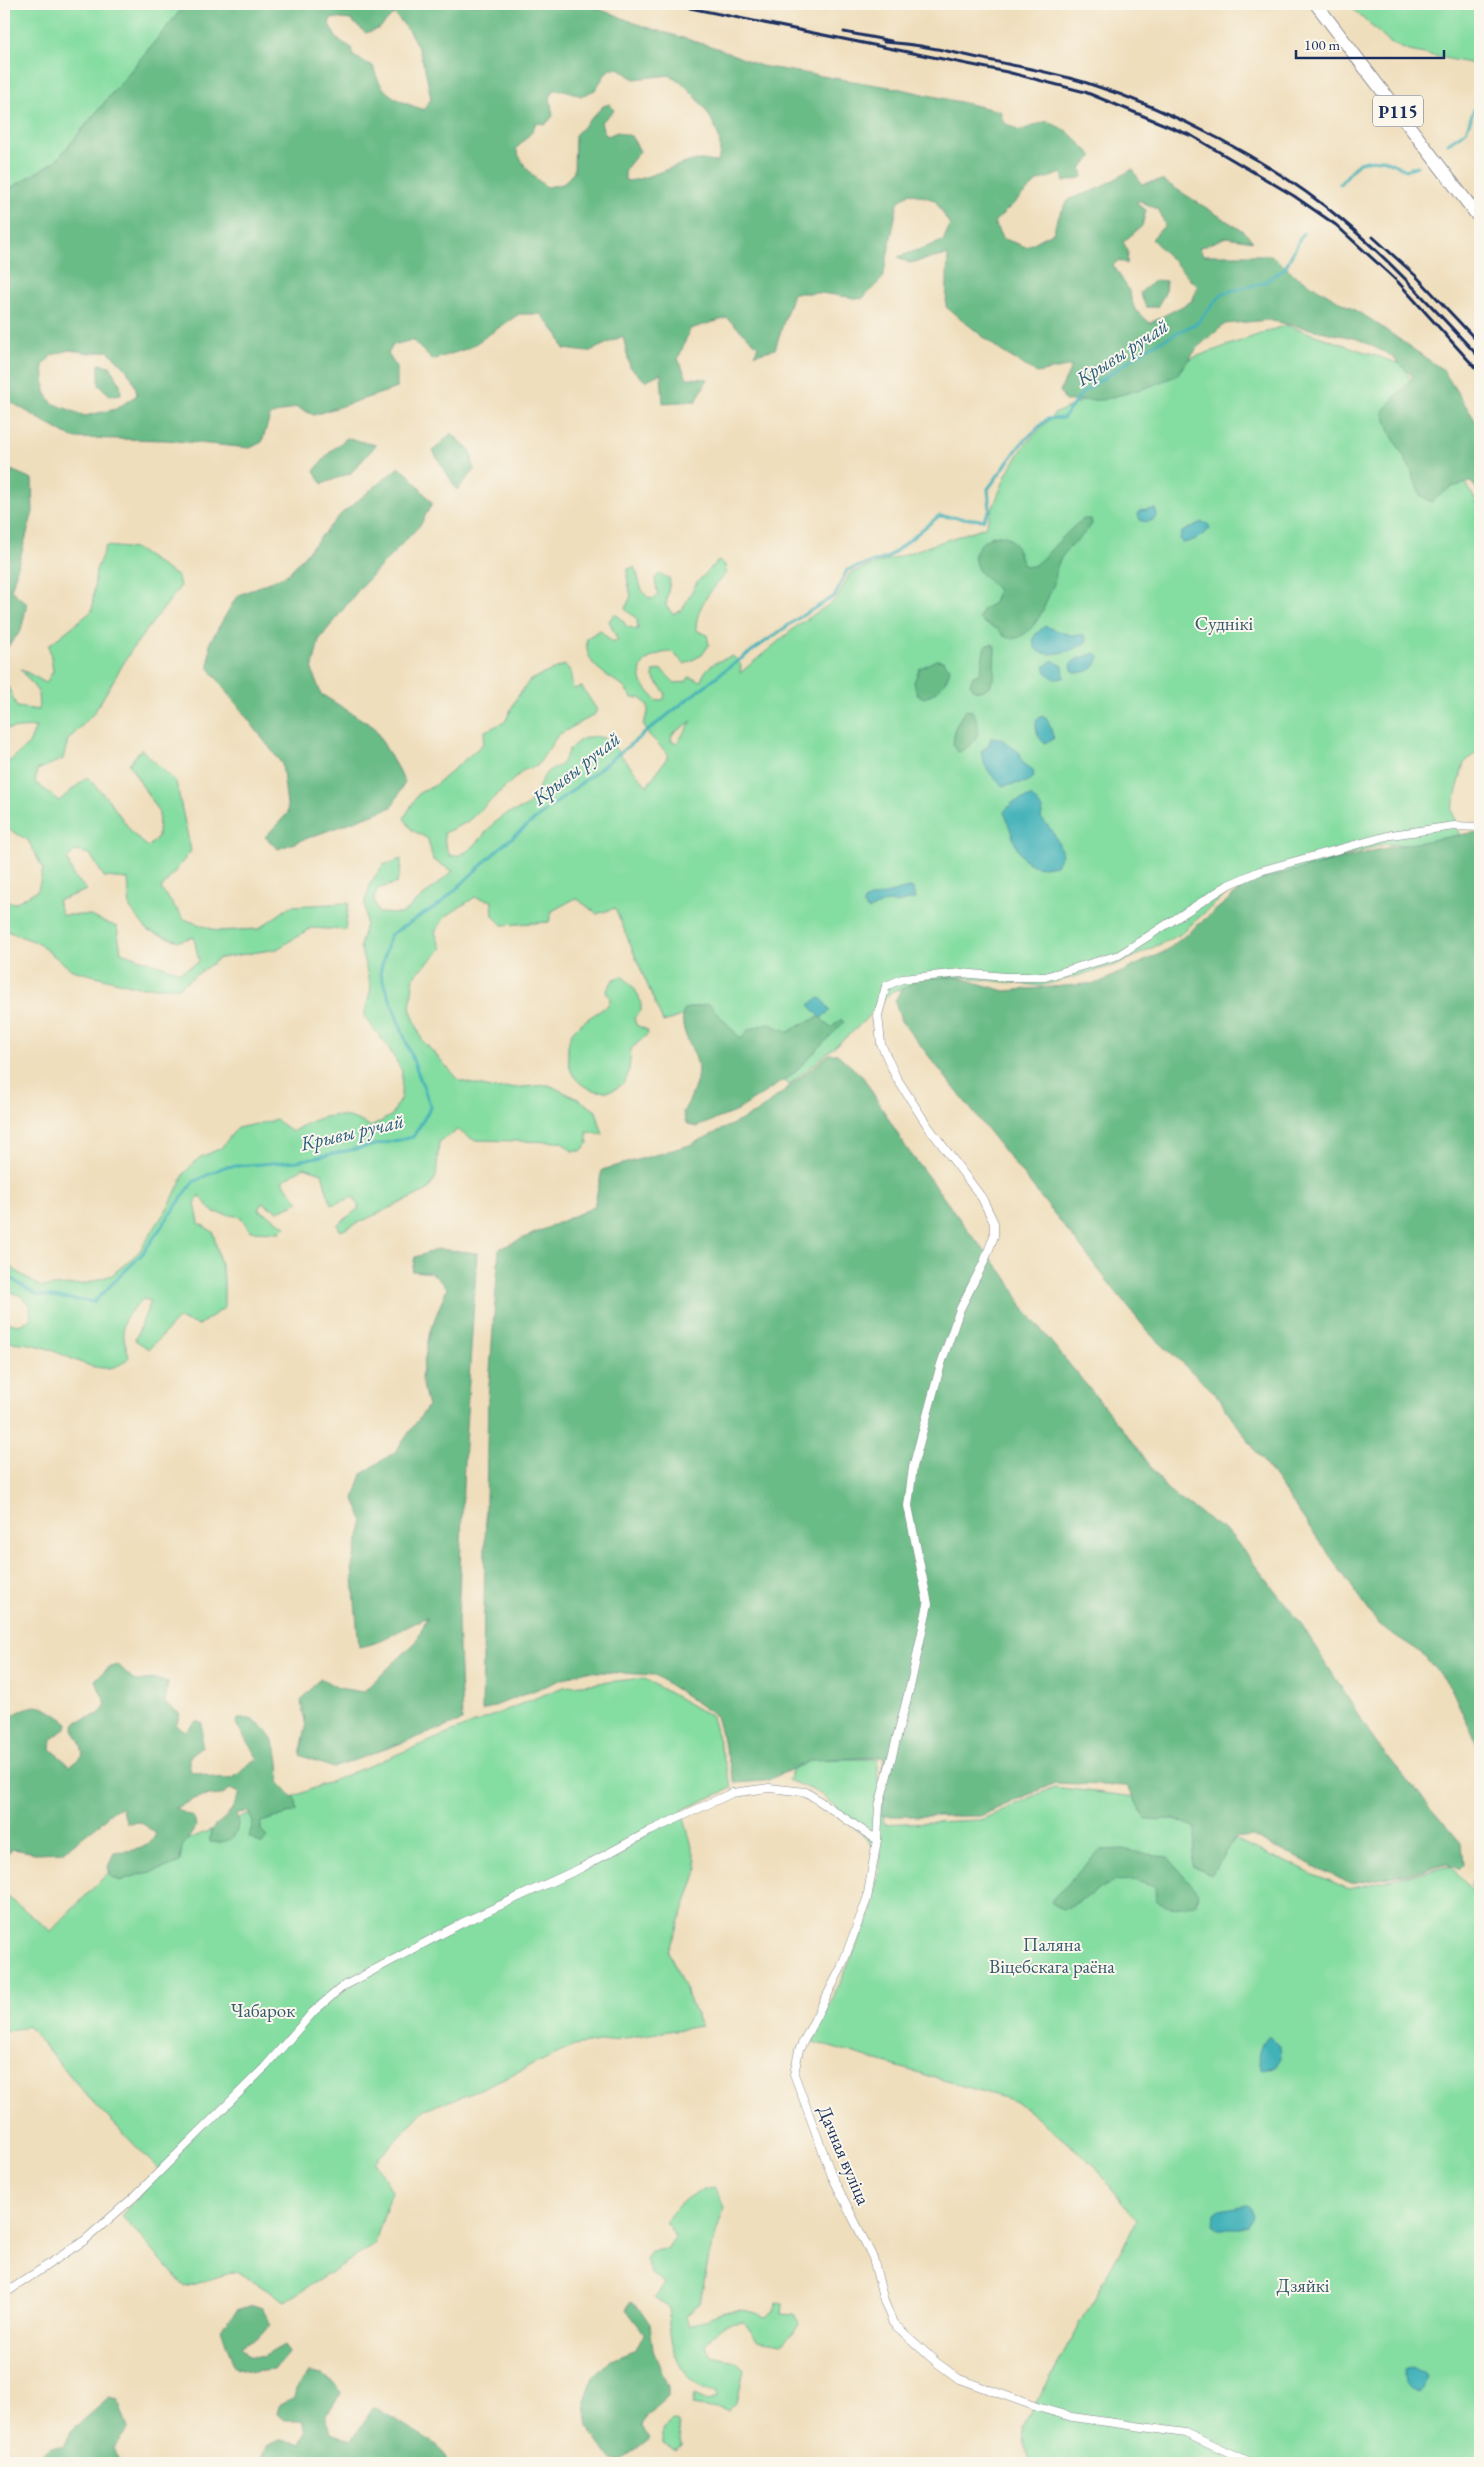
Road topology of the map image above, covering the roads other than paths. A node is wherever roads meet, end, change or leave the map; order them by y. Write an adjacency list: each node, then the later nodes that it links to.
1 (1316, 4): 2 (main road, Р115)
2 (1480, 219)
3 (1480, 827): 4 (street, Дачная вуліца)
4 (877, 1840): 5 (street); 6 (street, Дачная вуліца)
5 (4, 2294)
6 (1250, 2463)

